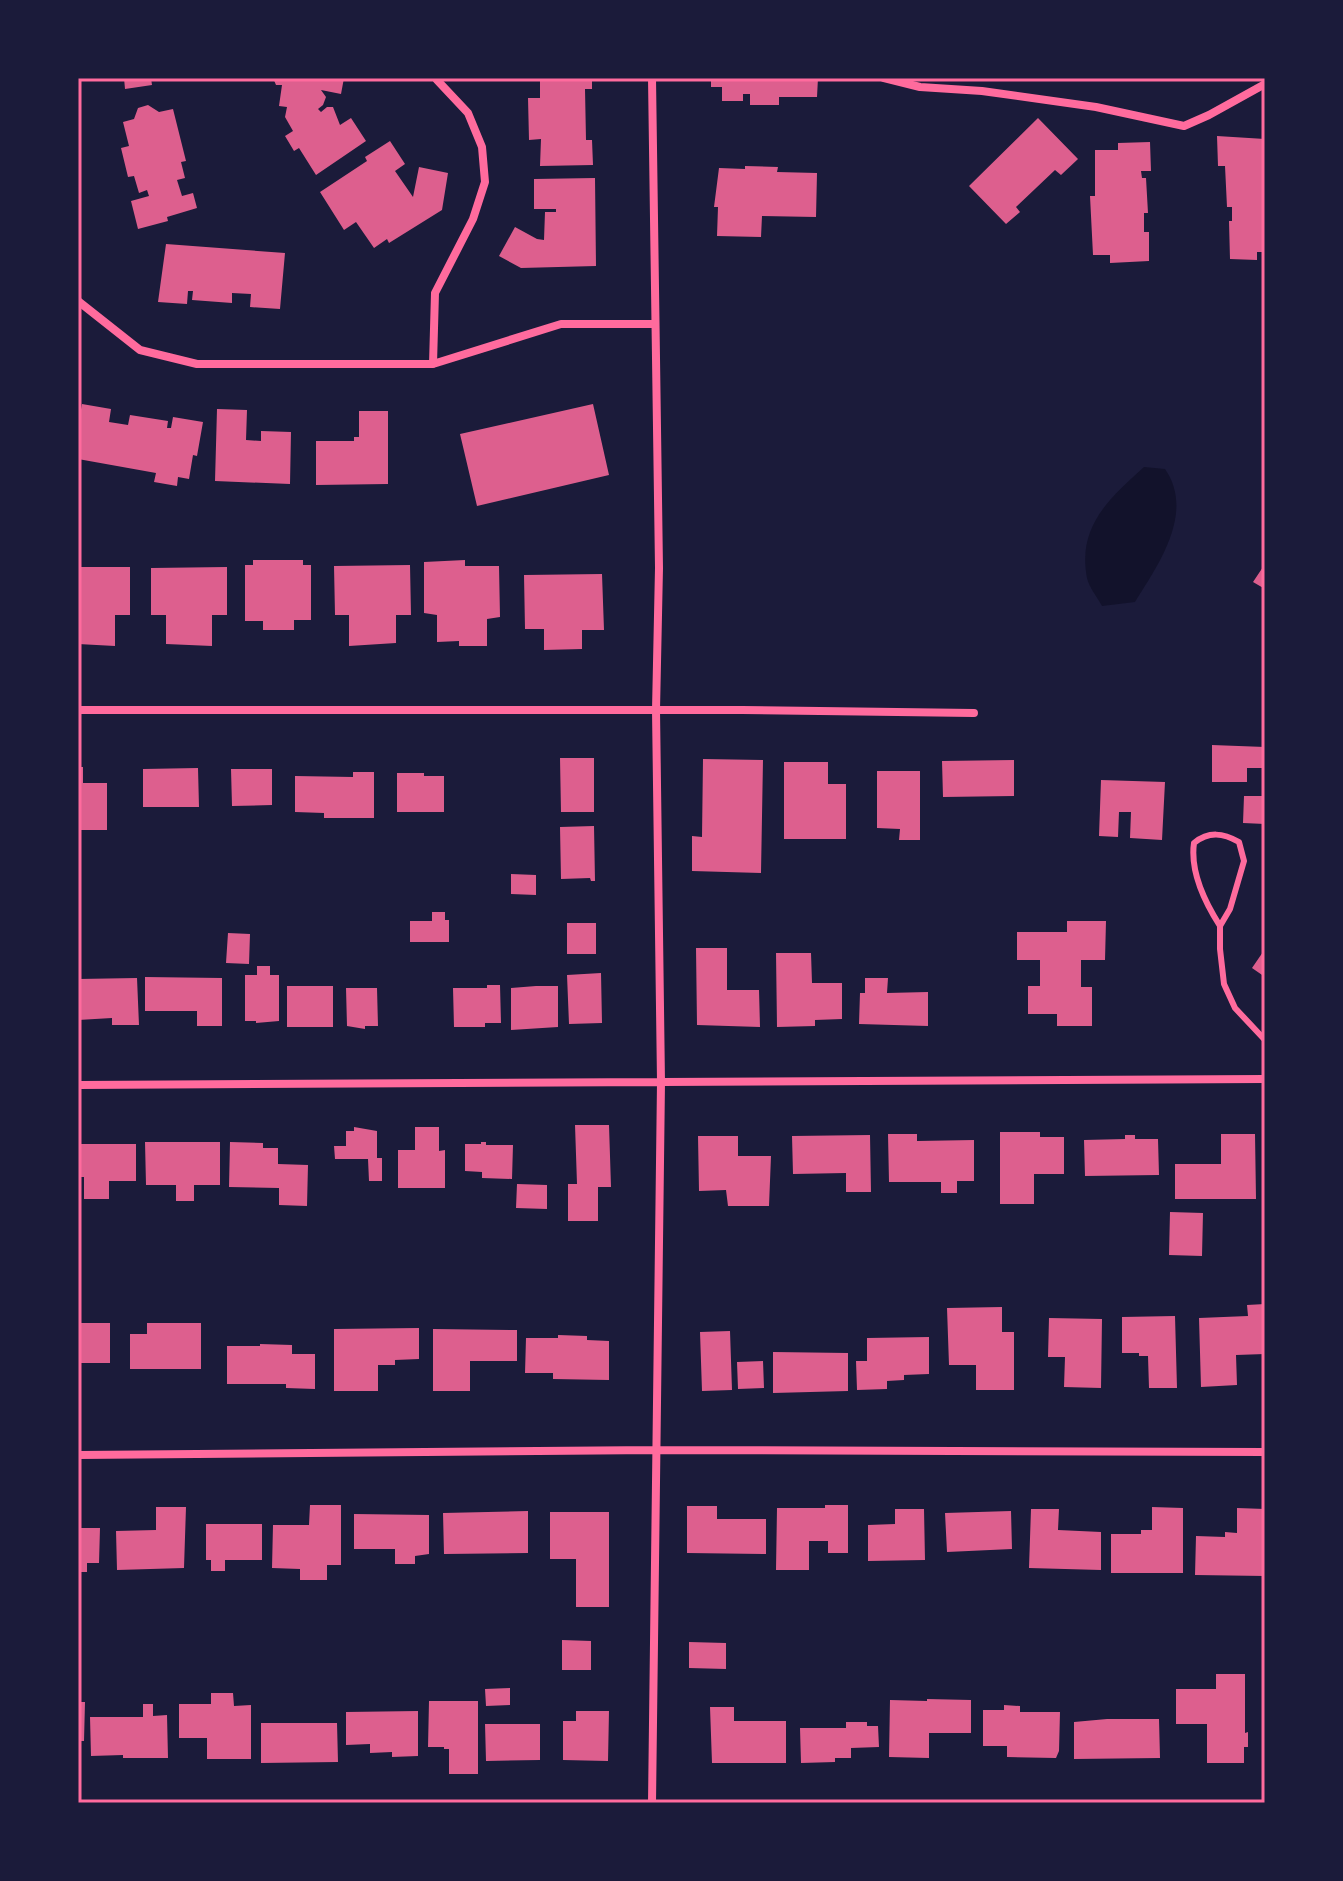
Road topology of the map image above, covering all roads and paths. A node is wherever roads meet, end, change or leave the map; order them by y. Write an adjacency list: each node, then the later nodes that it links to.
1 (652, 78): 6 (street)
2 (884, 78): 4 (street)
3 (437, 80): 7 (street)
4 (1265, 84)
5 (78, 301): 7 (street)
6 (654, 324): 7 (street); 9 (street)
7 (433, 364)
8 (78, 710): 9 (street)
9 (656, 710): 10 (street); 14 (street)
10 (974, 713)
11 (1220, 926): 11 (lane); 12 (lane)
12 (1265, 1040)
13 (1265, 1079): 14 (street)
14 (661, 1082): 15 (street); 16 (street)
15 (78, 1085)
16 (656, 1450): 17 (street); 18 (street); 19 (street)
17 (1265, 1452)
18 (78, 1455)
19 (652, 1803)

